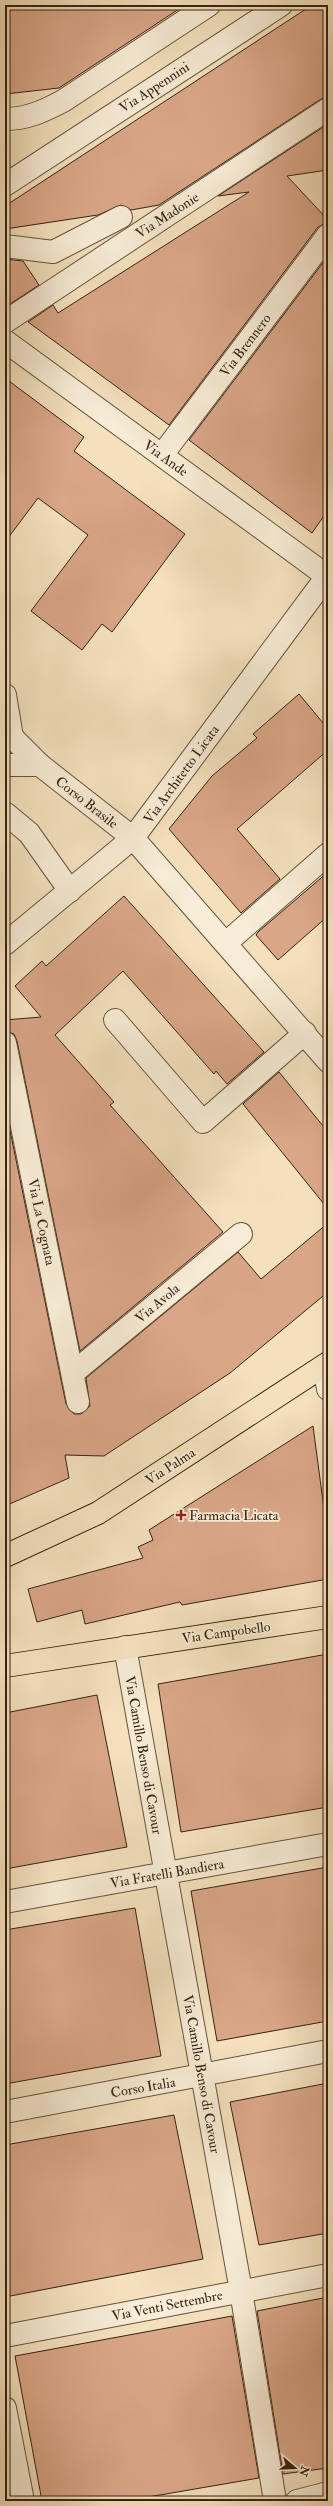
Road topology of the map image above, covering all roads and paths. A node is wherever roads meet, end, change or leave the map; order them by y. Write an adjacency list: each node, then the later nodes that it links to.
1 (209, 5): 4 (street)
2 (281, 5): 5 (street, Via Appennini)
3 (328, 109): 9 (street, Via Madonie)
4 (12, 119)
5 (5, 185)
6 (121, 217): 8 (street)
7 (328, 235): 11 (street, Via Brennero)
8 (5, 246)
9 (5, 322)
10 (5, 341): 11 (street, Via Ande)
11 (162, 455): 12 (street, Via Ande)
12 (327, 576): 18 (street, Via Architetto Licata)
13 (5, 695): 14 (street)
14 (9, 736): 15 (street, Corso Brasile)
15 (40, 765): 16 (street); 18 (street, Corso Brasile)
16 (5, 766)
17 (5, 813): 20 (street)
18 (134, 838): 20 (street, Via Architetto Licata); 21 (street, Corso Brasile)
19 (328, 854): 21 (street)
20 (70, 891): 22 (street, Via Architetto Licata)
21 (226, 943): 24 (street, Corso Brasile)
22 (5, 944)
23 (115, 1020): 24 (street)
24 (305, 1033): 26 (street, Corso Brasile)
25 (5, 1043): 29 (street, Via La Cognata)
26 (328, 1060)
27 (241, 1234): 29 (street, Via Avola)
28 (326, 1364): 30 (street); 32 (main road, Via Palma)
29 (73, 1373): 31 (street, Via La Cognata)
30 (328, 1389)
31 (78, 1402)
32 (5, 1556)
33 (328, 1617): 34 (main road, Via Campobello)
34 (125, 1647): 35 (main road, Via Campobello); 37 (street, Via Camillo Benso di Cavour)
35 (5, 1666)
36 (328, 1844): 37 (street, Via Fratelli Bandiera)
37 (165, 1873): 38 (street, Via Fratelli Bandiera); 40 (street, Via Camillo Benso di Cavour)
38 (5, 1902)
39 (328, 2051): 40 (street, Corso Italia)
40 (202, 2076): 41 (street, Corso Italia); 43 (street, Via Camillo Benso di Cavour)
41 (5, 2112)
42 (328, 2275): 43 (street, Via Venti Settembre)
43 (241, 2291): 44 (street, Via Venti Settembre); 48 (street, Via Camillo Benso di Cavour)
44 (5, 2336)
45 (5, 2408): 47 (street)
46 (328, 2493): 49 (street)
47 (23, 2501)
48 (275, 2501)
49 (297, 2501)

